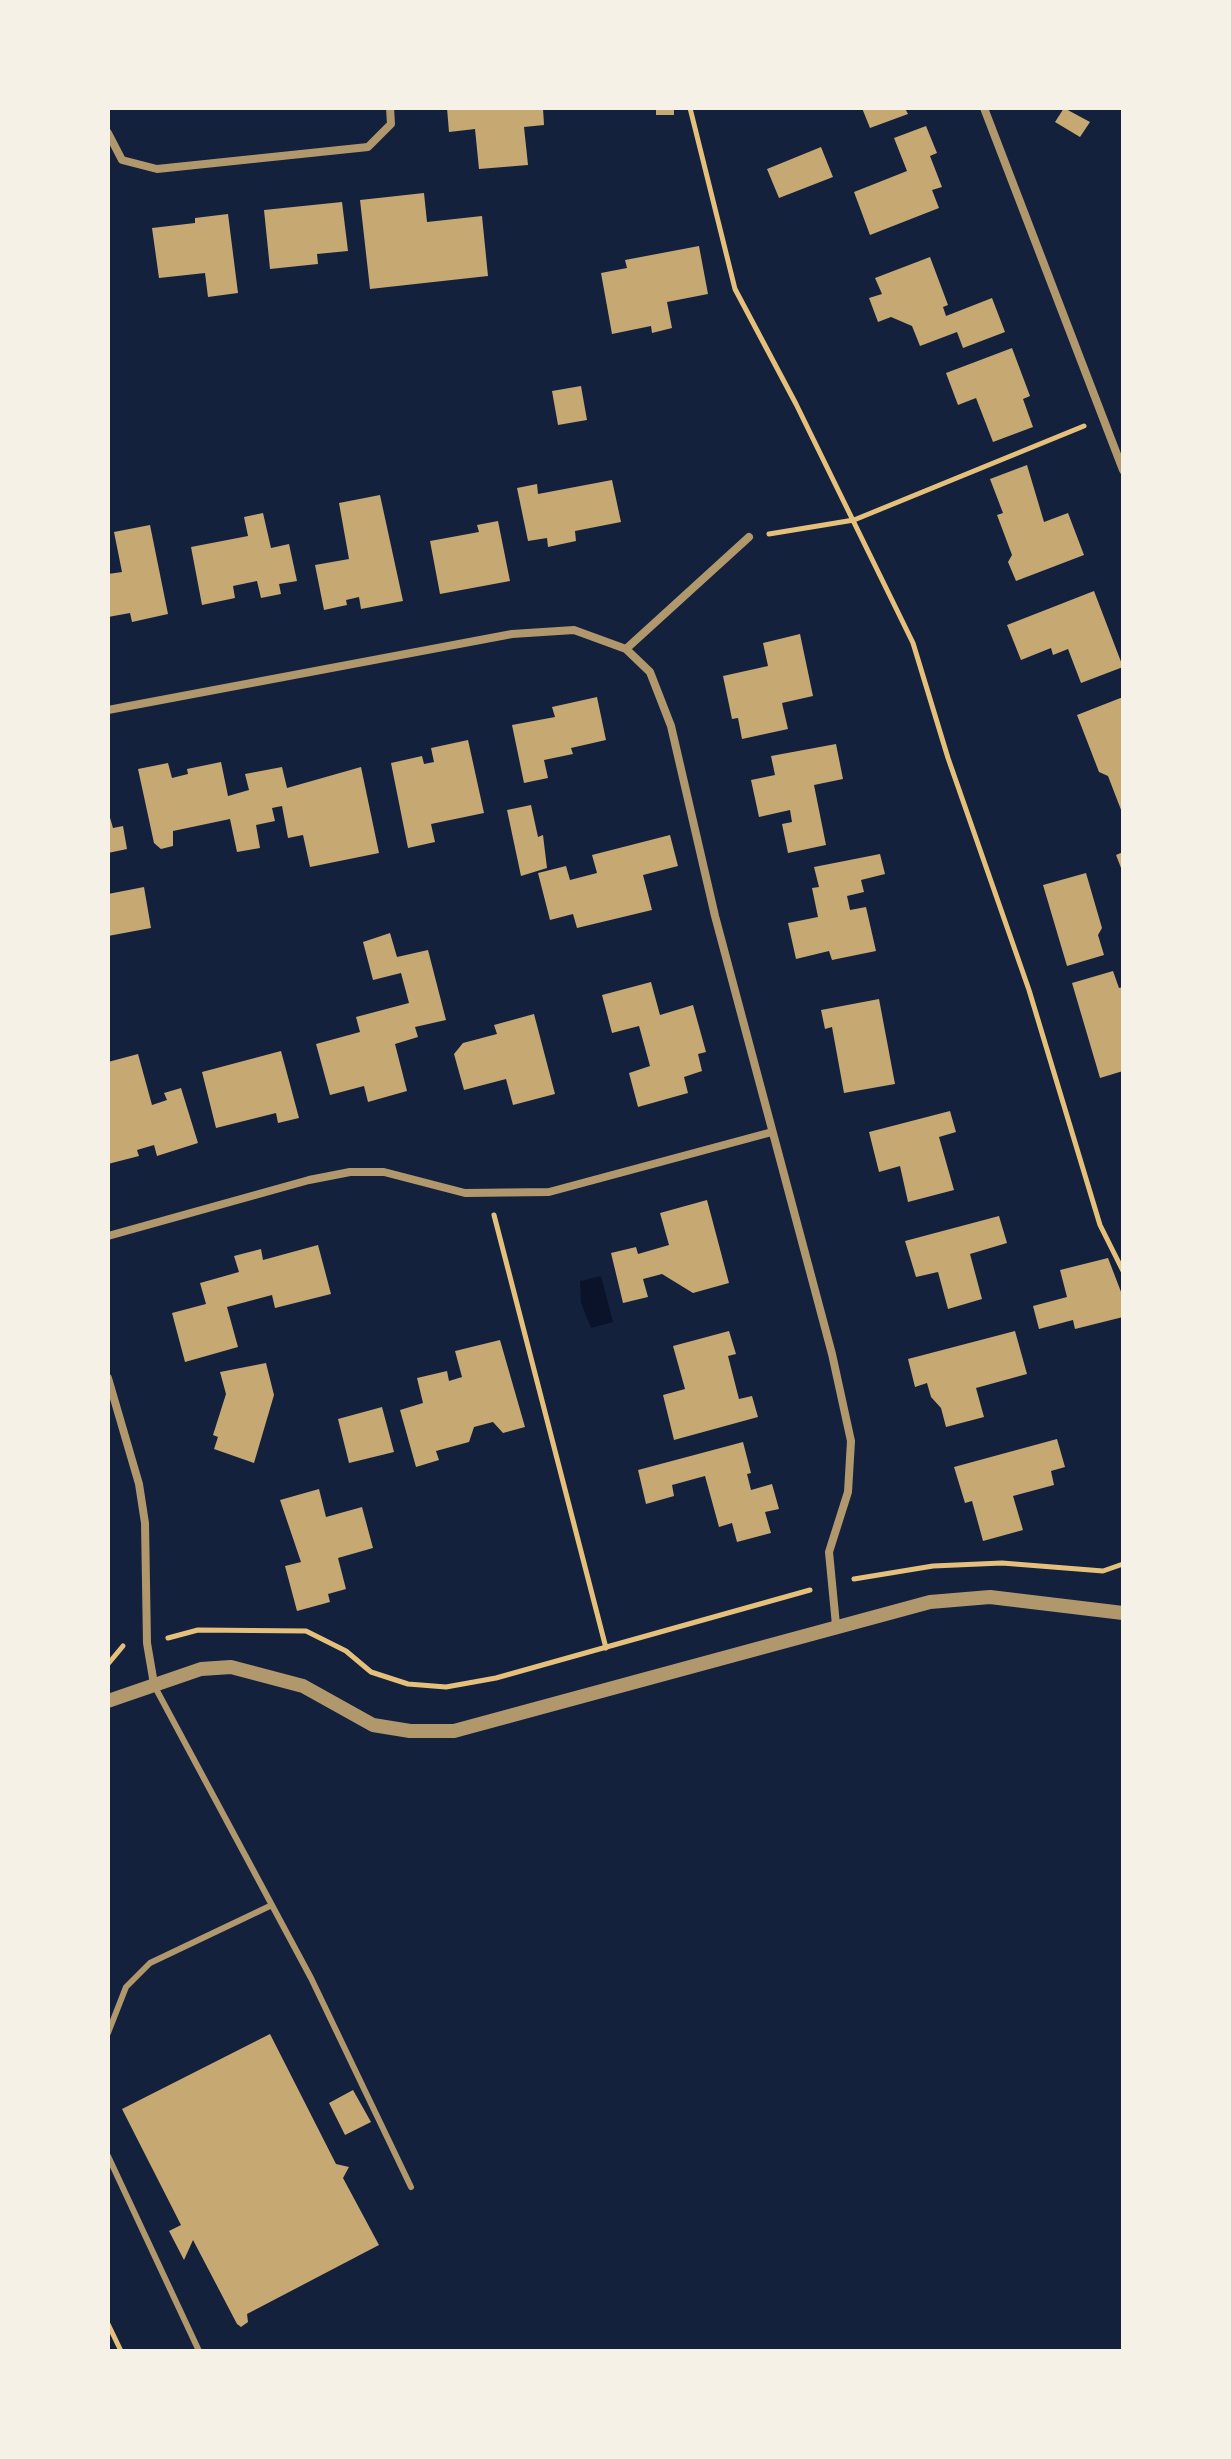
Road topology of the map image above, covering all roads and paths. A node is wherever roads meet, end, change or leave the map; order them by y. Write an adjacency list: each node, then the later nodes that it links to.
1 (390, 108): 4 (street)
2 (690, 108): 8 (path)
3 (984, 108): 5 (street)
4 (108, 133)
5 (1103, 418): 6 (street); 8 (path)
6 (1121, 458): 7 (street)
7 (1123, 470)
8 (854, 520): 9 (path); 15 (path)
9 (749, 537): 10 (street)
10 (626, 649): 11 (street); 12 (street)
11 (108, 710)
12 (772, 1132): 13 (street); 18 (street)
13 (490, 1195): 14 (street); 22 (path)
14 (108, 1236)
15 (1123, 1271)
16 (108, 1378): 21 (street)
17 (1123, 1564): 18 (path)
18 (832, 1585): 20 (street); 22 (path)
19 (1123, 1613): 20 (street)
20 (836, 1625): 24 (street)
21 (147, 1643): 22 (path); 23 (path); 24 (street)
22 (606, 1648)
23 (108, 1664)
24 (154, 1684): 25 (street); 27 (lane)
25 (115, 1699): 26 (street)
26 (108, 1709)
27 (272, 1905): 28 (lane); 30 (lane)
28 (108, 2033)
29 (108, 2156): 33 (lane)
30 (411, 2187)
31 (108, 2324): 32 (path)
32 (121, 2351)
33 (199, 2351)

